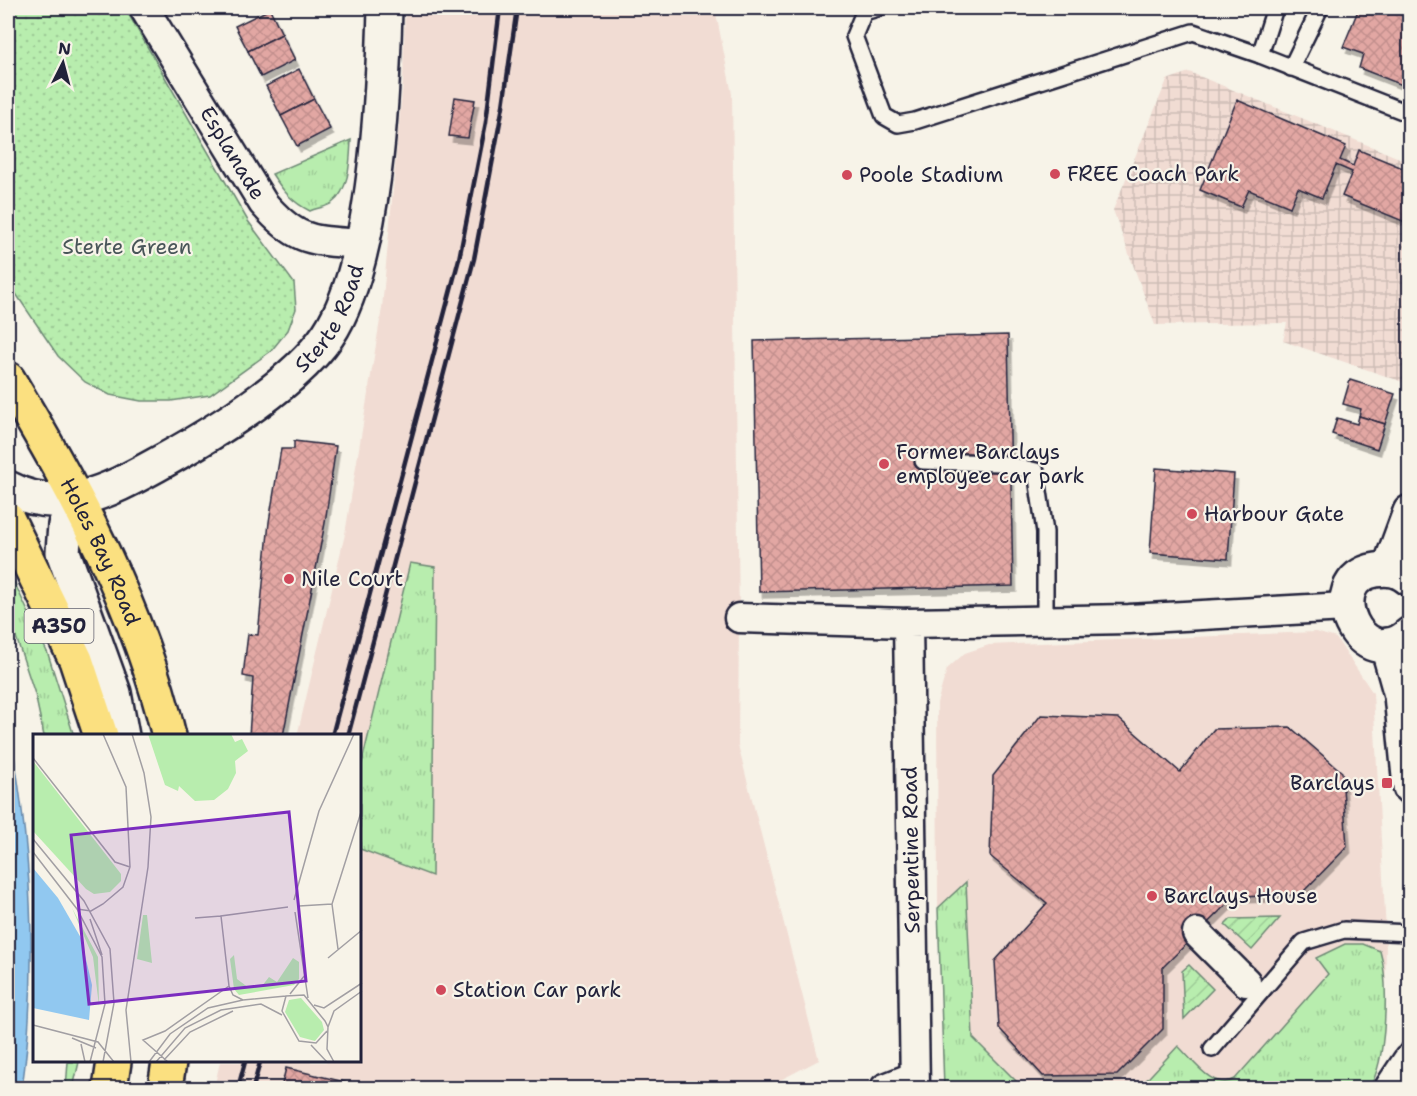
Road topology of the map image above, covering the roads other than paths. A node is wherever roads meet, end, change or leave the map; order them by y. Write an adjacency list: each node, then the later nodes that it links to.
1 (144, 8): 9 (street, Esplanade)
2 (385, 8): 9 (street, Sterte Road)
3 (878, 8): 6 (lane)
4 (1275, 8): 6 (lane)
5 (1320, 8): 7 (lane)
6 (1260, 55): 7 (lane)
7 (1291, 68): 8 (lane)
8 (1410, 114)
9 (361, 244): 13 (street, Sterte Road)
10 (8, 379): 13 (highway, Holes Bay Road / A350)
11 (923, 461): 19 (lane)
12 (8, 488): 13 (street, Sterte Road)
13 (78, 501): 23 (street); 24 (highway, Holes Bay Road / A350)
14 (1410, 512): 16 (street)
15 (8, 520): 22 (highway, A350)
16 (1399, 574): 17 (street)
17 (1346, 607): 19 (street); 21 (street)
18 (740, 618): 20 (street)
19 (1045, 621): 20 (street)
20 (908, 623): 33 (street, Serpentine Road)
21 (1398, 639): 25 (street)
22 (100, 734)
23 (122, 734)
24 (168, 734)
25 (1410, 787)
26 (1197, 933): 28 (street)
27 (1410, 933): 29 (lane)
28 (1246, 982)
29 (1212, 1049)
30 (1410, 1061): 37 (street)
31 (114, 1063): 34 (highway)
32 (169, 1063): 35 (highway)
33 (914, 1083): 36 (street, Serpentine Road)
34 (110, 1089)
35 (165, 1089)
36 (885, 1089)
37 (1392, 1089)

